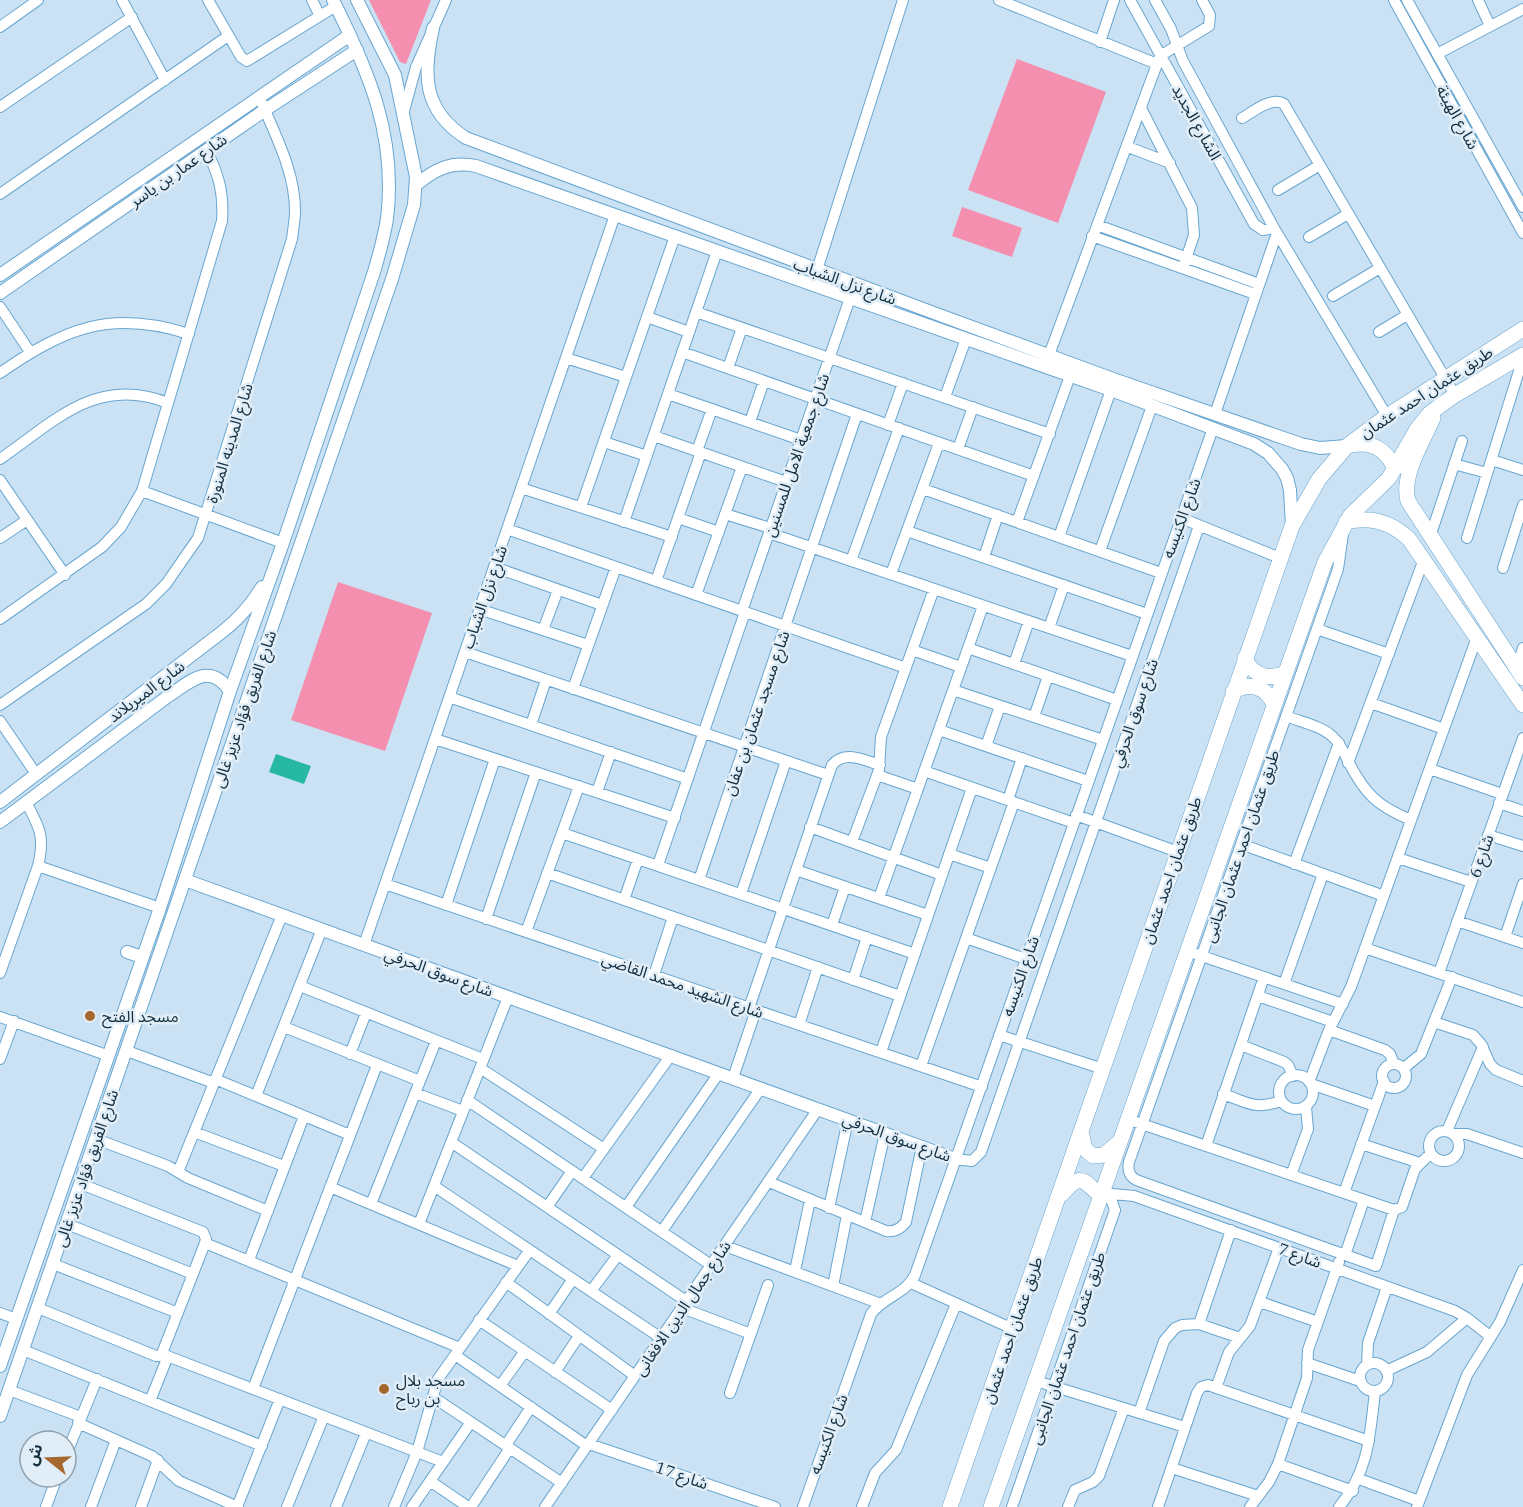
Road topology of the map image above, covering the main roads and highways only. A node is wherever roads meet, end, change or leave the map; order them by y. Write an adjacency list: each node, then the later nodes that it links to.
1 (1523, 329): 4 (main road, طريق عثمان احمد عثمان)
2 (1523, 357): 3 (main road, طريق عثمان احمد عثمان)
3 (1437, 407): 5 (main road, طريق عثمان احمد عثمان); 9 (main road)
4 (1347, 446): 5 (main road); 7 (main road, طريق عثمان احمد عثمان)
5 (1395, 470): 6 (main road, طريق عثمان احمد عثمان)
6 (1344, 525): 8 (main road, طريق عثمان احمد عثمان); 12 (main road)
7 (1245, 658): 8 (main road); 10 (main road, طريق عثمان احمد عثمان)
8 (1285, 673): 11 (main road, طريق عثمان احمد عثمان)
9 (1520, 673)
10 (1233, 692): 11 (main road); 13 (main road, طريق عثمان احمد عثمان)
11 (1274, 705): 14 (main road, طريق عثمان احمد عثمان)
12 (1523, 705)
13 (1081, 1132): 14 (main road); 16 (main road, طريق عثمان احمد عثمان)
14 (1119, 1142): 15 (main road, طريق عثمان احمد عثمان)
15 (1102, 1195): 16 (main road); 18 (main road, طريق عثمان احمد عثمان)
16 (1059, 1197): 17 (main road, طريق عثمان احمد عثمان)
17 (950, 1507)
18 (991, 1507)

